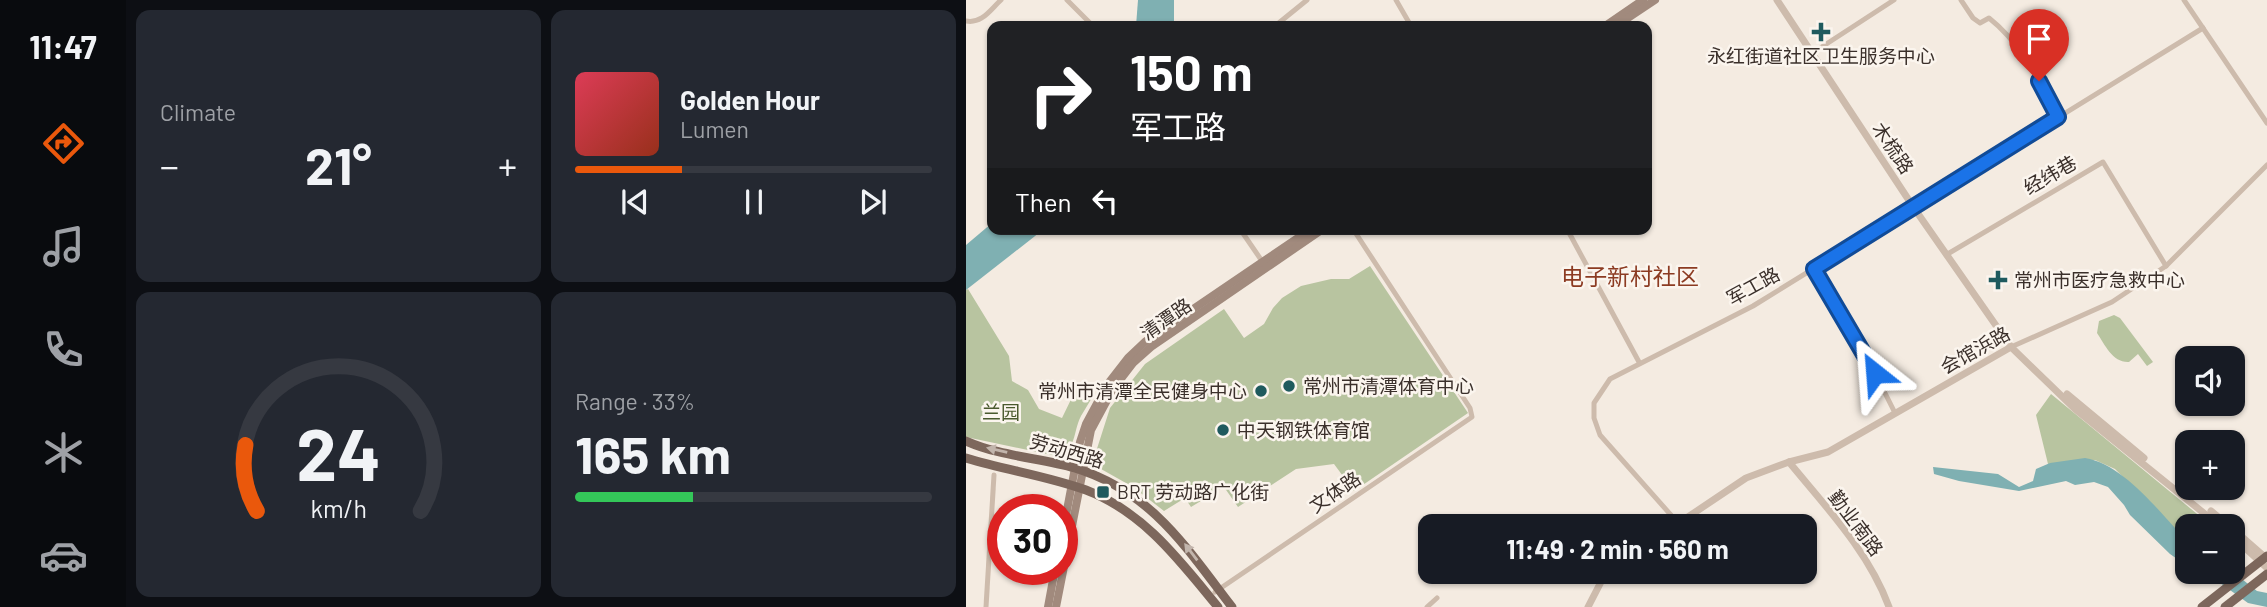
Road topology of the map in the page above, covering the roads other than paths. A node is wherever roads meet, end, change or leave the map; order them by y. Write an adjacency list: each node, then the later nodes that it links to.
1 (1001, 0): 11 (street)
2 (1068, 0): 12 (street)
3 (1307, 0): 13 (street)
4 (1395, 0): 14 (street)
5 (1643, 0): 15 (main road)
6 (1655, 0): 16 (main road)
7 (1777, 0): 18 (street, 木梳路)
8 (1894, 0): 18 (street)
9 (1961, 0): 19 (street)
10 (2184, 0): 17 (street)
11 (966, 20)
12 (1089, 21)
13 (1281, 21)
14 (1408, 21)
15 (1612, 21)
16 (1624, 21)
17 (2203, 28): 19 (street, 军工路); 20 (street)
18 (1811, 54): 22 (street, 木梳路)
19 (2058, 117): 22 (street, 军工路)
20 (2267, 123)
21 (2267, 165): 30 (street, 会馆浜路)
22 (1914, 208): 28 (street, 木梳路); 31 (street, 军工路)
23 (1244, 235): 29 (street)
24 (1303, 235): 29 (main road, 清潭路)
25 (1313, 235): 29 (main road, 清潭路)
26 (1357, 235): 53 (street, 文体路)
27 (1570, 235): 33 (street)
28 (1946, 255): 30 (street, 经纬巷); 32 (street, 木梳路)
29 (1265, 265): 40 (main road, 清潭路)
30 (2166, 266): 32 (street, 会馆浜路)
31 (1814, 269): 33 (street, 军工路); 34 (street)
32 (2011, 347): 34 (street, 会馆浜路); 46 (street, 木梳路); 47 (street, 木梳路)
33 (1639, 362): 44 (street, 军工路)
34 (1895, 413): 38 (street, 会馆浜路)
35 (966, 441): 40 (main road, 劳动西路, one-way to 35)
36 (966, 458): 37 (main road, 劳动西路)
37 (982, 462): 39 (main road, 劳动西路); 41 (main road)
38 (1789, 462): 45 (street, 会馆浜路); 62 (street, 勤业南路)
39 (1007, 469): 41 (main road); 42 (main road, 劳动西路)
40 (1081, 472): 42 (main road, 清潭路); 53 (main road, 劳动西路, one-way to 40)
41 (994, 475): 55 (street)
42 (1077, 487): 43 (main road); 57 (main road); 58 (main road, 劳动西路)
43 (1075, 494)
44 (1667, 514)
45 (1692, 514)
46 (2205, 514)
47 (2214, 514)
48 (2245, 542): 50 (street, 木梳路)
49 (2245, 546): 50 (street)
50 (2266, 563): 63 (main road); 64 (main road)
51 (1600, 584): 61 (street)
52 (1052, 585): 56 (main road)
53 (1216, 591): 59 (main road, 劳动西路)
54 (1437, 598): 60 (street)
55 (986, 607)
56 (1048, 607)
57 (1056, 607)
58 (1218, 607)
59 (1232, 607)
60 (1427, 607)
61 (1588, 607)
62 (1889, 607)
63 (2203, 607)
64 (2225, 607)

